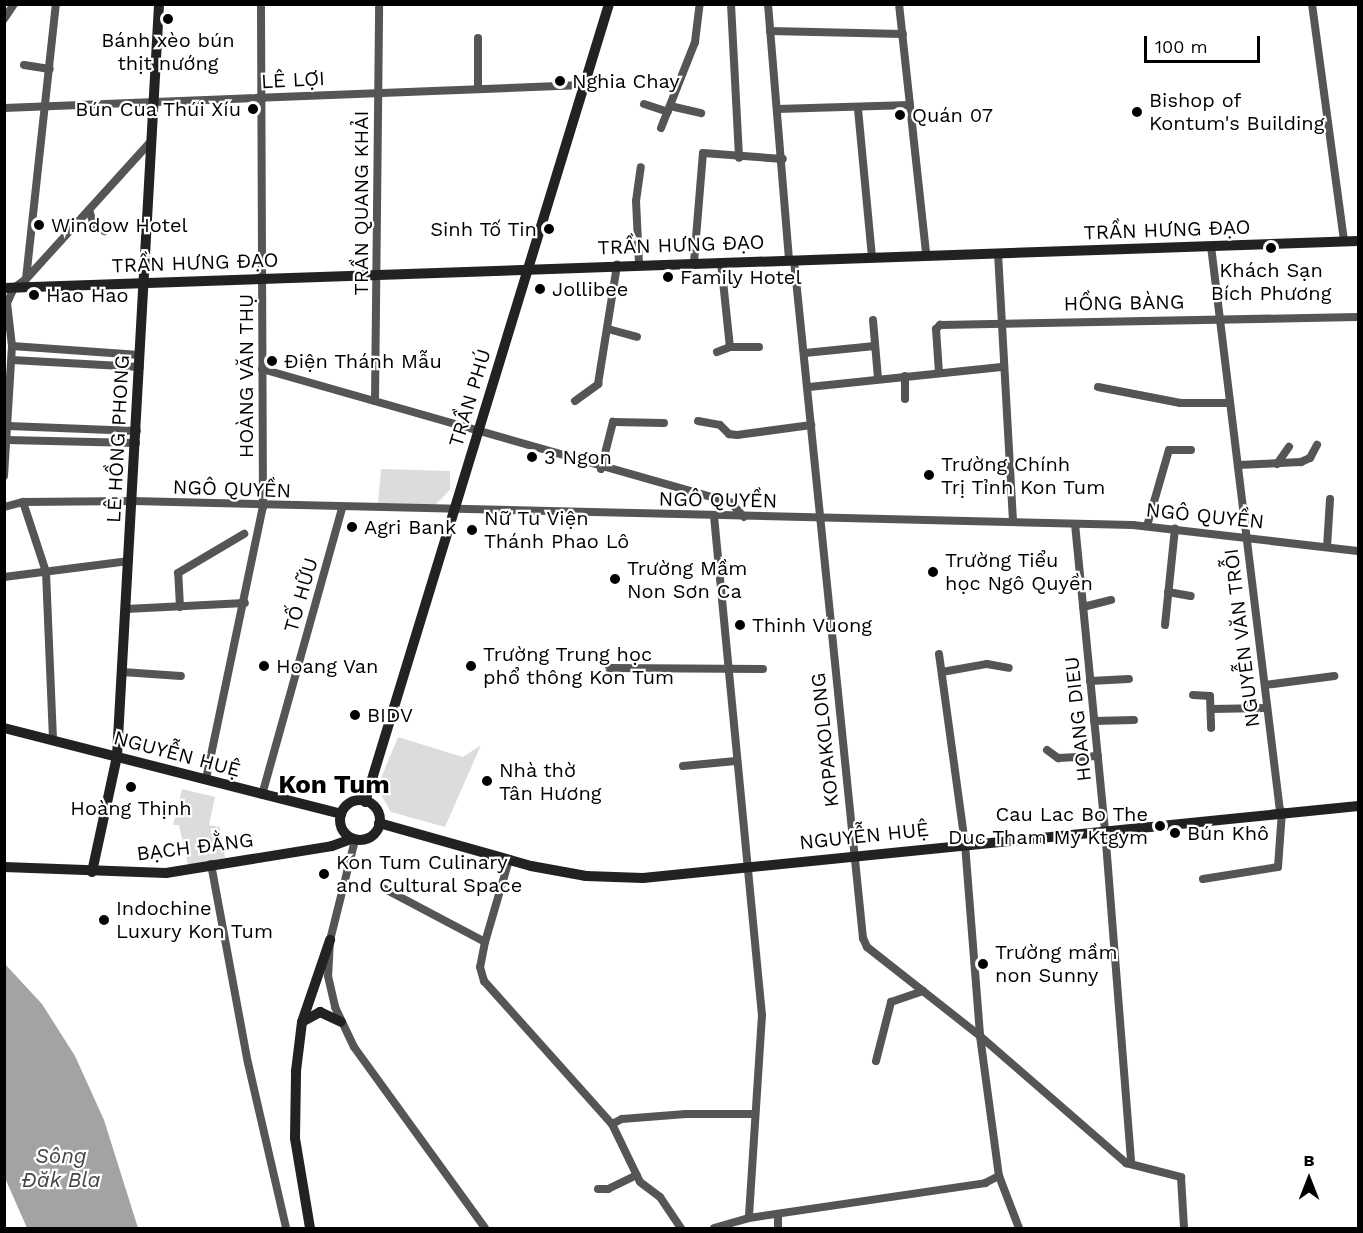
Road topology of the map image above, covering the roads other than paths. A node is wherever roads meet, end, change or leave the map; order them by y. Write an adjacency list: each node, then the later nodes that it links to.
1 (14, 4): 12 (street)
2 (56, 4): 17 (street)
3 (159, 4): 22 (street, LÊ HỒNG PHONG)
4 (261, 4): 21 (street, HOÀNG VĂN THỤ)
5 (379, 4): 20 (street, TRẦN QUANG KHẢI)
6 (609, 4): 18 (street, TRẦN PHÚ)
7 (700, 4): 27 (street)
8 (731, 4): 33 (street)
9 (768, 4): 13 (street, KOPAKOLONG)
10 (899, 4): 14 (street)
11 (1312, 4): 38 (street)
12 (4, 19)
13 (770, 32): 14 (street); 28 (street, KOPAKOLONG)
14 (903, 34): 25 (street)
15 (478, 38): 19 (street)
16 (24, 65): 17 (street)
17 (50, 69): 24 (street)
18 (583, 85): 19 (street, LÊ LỢI); 49 (street, TRẦN PHÚ)
19 (478, 89): 20 (street, LÊ LỢI)
20 (377, 92): 21 (street, LÊ LỢI); 50 (street, TRẦN QUANG KHẢI)
21 (261, 98): 22 (street, LÊ LỢI); 52 (street, HOÀNG VĂN THỤ)
22 (155, 102): 24 (street, LÊ LỢI); 32 (street, LÊ HỒNG PHONG)
23 (644, 104): 27 (street)
24 (47, 105): 26 (street, LÊ LỢI); 51 (street)
25 (909, 105): 29 (street); 42 (street)
26 (4, 108)
27 (669, 109): 30 (street); 31 (street)
28 (777, 109): 29 (street); 34 (street, KOPAKOLONG)
29 (858, 109): 43 (street)
30 (701, 113)
31 (662, 128)
32 (154, 138): 36 (street); 53 (street, LÊ HỒNG PHONG)
33 (739, 158): 34 (street); 45 (street)
34 (783, 159): 44 (street, KOPAKOLONG)
35 (641, 167): 47 (street)
36 (89, 210): 37 (street); 51 (street)
37 (104, 231)
38 (1344, 241): 39 (street, TRẦN HƯNG ĐẠO); 40 (street, TRẦN HƯNG ĐẠO)
39 (1359, 241)
40 (1211, 246): 41 (street, TRẦN HƯNG ĐẠO); 57 (street, NGUYỄN VĂN TRỖI)
41 (998, 253): 42 (street, TRẦN HƯNG ĐẠO); 59 (street)
42 (926, 254): 43 (street, TRẦN HƯNG ĐẠO)
43 (872, 257): 44 (street, TRẦN HƯNG ĐẠO)
44 (792, 260): 46 (street, TRẦN HƯNG ĐẠO); 67 (street, KOPAKOLONG)
45 (694, 262): 46 (street, TRẦN HƯNG ĐẠO); 47 (street, TRẦN HƯNG ĐẠO)
46 (721, 262): 64 (street)
47 (639, 264): 48 (street, TRẦN HƯNG ĐẠO)
48 (617, 265): 49 (street, TRẦN HƯNG ĐẠO); 60 (street)
49 (528, 267): 50 (street, TRẦN HƯNG ĐẠO); 88 (street, TRẦN PHÚ)
50 (378, 273): 52 (street, TRẦN HƯNG ĐẠO); 79 (street, TRẦN QUANG KHẢI)
51 (26, 279): 54 (street)
52 (263, 279): 53 (street, TRẦN HƯNG ĐẠO); 72 (street, HOÀNG VĂN THỤ)
53 (146, 282): 54 (street, TRẦN HƯNG ĐẠO); 68 (street, LÊ HỒNG PHONG)
54 (9, 288): 55 (street)
55 (6, 314): 62 (street)
56 (1359, 317): 57 (street, HỒNG BÀNG)
57 (1220, 318): 59 (street, HỒNG BÀNG); 81 (street, NGUYỄN VĂN TRỖI)
58 (873, 320): 63 (street)
59 (1001, 321): 71 (street); 73 (street, HỒNG BÀNG)
60 (608, 328): 61 (street); 80 (street)
61 (637, 337)
62 (12, 346): 68 (street); 69 (street)
63 (875, 346): 67 (street); 75 (street)
64 (730, 347): 65 (street); 66 (street)
65 (759, 348)
66 (717, 352)
67 (805, 353): 76 (street, KOPAKOLONG)
68 (140, 355): 70 (street, LÊ HỒNG PHONG)
69 (12, 360): 70 (street); 82 (street)
70 (140, 367): 87 (street, LÊ HỒNG PHONG)
71 (1004, 367): 73 (street); 108 (street)
72 (262, 369): 79 (street); 102 (street, HOÀNG VĂN THỤ)
73 (939, 373): 74 (street)
74 (904, 376): 75 (street); 78 (street)
75 (878, 378): 76 (street)
76 (808, 387): 86 (street, KOPAKOLONG)
77 (1098, 387): 81 (street)
78 (905, 399)
79 (375, 401): 88 (street)
80 (575, 401)
81 (1230, 403): 94 (street, NGUYỄN VĂN TRỖI)
82 (6, 413): 85 (street)
83 (698, 421): 86 (street)
84 (664, 423): 96 (street)
85 (8, 426): 87 (street); 89 (street)
86 (811, 426): 107 (street, KOPAKOLONG)
87 (137, 431): 90 (street, LÊ HỒNG PHONG)
88 (478, 433): 96 (street); 104 (street, TRẦN PHÚ)
89 (7, 440): 90 (street); 97 (street)
90 (136, 443): 99 (street, LÊ HỒNG PHONG)
91 (1317, 445): 95 (street)
92 (1289, 447): 95 (street)
93 (1191, 450): 110 (street)
94 (1238, 465): 95 (street); 113 (street, NGUYỄN VĂN TRỖI)
95 (1277, 465)
96 (601, 469): 106 (street)
97 (4, 476)
98 (1330, 499): 114 (street)
99 (132, 501): 100 (street, NGÔ QUYỀN); 102 (street, NGÔ QUYỀN); 116 (street, LÊ HỒNG PHONG)
100 (23, 502): 101 (street, NGÔ QUYỀN); 117 (street)
101 (6, 503)
102 (262, 507): 103 (street, NGÔ QUYỀN); 122 (street, HOÀNG VĂN THỤ)
103 (342, 508): 104 (street, NGÔ QUYỀN); 153 (street, TỐ HỮU)
104 (455, 511): 105 (street, NGÔ QUYỀN); 154 (street, TRẦN PHÚ)
105 (714, 516): 106 (street, NGÔ QUYỀN); 131 (street)
106 (744, 516): 107 (street, NGÔ QUYỀN)
107 (818, 519): 108 (street, NGÔ QUYỀN); 162 (street, KOPAKOLONG)
108 (1013, 522): 109 (street, NGÔ QUYỀN)
109 (1075, 524): 110 (street, NGÔ QUYỀN); 124 (street, HOANG DIEU)
110 (1147, 526): 111 (street, NGÔ QUYỀN)
111 (1174, 529): 113 (street, NGÔ QUYỀN); 119 (street)
112 (244, 534): 123 (street)
113 (1247, 537): 114 (street, NGÔ QUYỀN); 138 (street, NGUYỄN VĂN TRỖI)
114 (1327, 547): 115 (street, NGÔ QUYỀN)
115 (1359, 551)
116 (129, 561): 117 (street); 125 (street, LÊ HỒNG PHONG)
117 (46, 572): 118 (street); 146 (street)
118 (4, 577)
119 (1168, 592): 120 (street); 126 (street)
120 (1191, 596)
121 (1111, 600): 124 (street)
122 (245, 603): 123 (street); 152 (street, HOÀNG VĂN THỤ)
123 (180, 607): 125 (street)
124 (1083, 607): 137 (street, HOANG DIEU)
125 (126, 609): 132 (street, LÊ HỒNG PHONG)
126 (1165, 625)
127 (939, 654): 133 (street)
128 (609, 668): 131 (street)
129 (1009, 668): 133 (street)
130 (763, 669): 131 (street)
131 (726, 671): 150 (street)
132 (122, 672): 134 (street); 148 (street, LÊ HỒNG PHONG)
133 (942, 672): 161 (street)
134 (181, 676)
135 (1334, 676): 138 (street)
136 (1129, 679): 137 (street)
137 (1090, 681): 143 (street, HOANG DIEU)
138 (1265, 685): 140 (street, NGUYỄN VĂN TRỖI)
139 (1193, 695): 141 (street)
140 (1267, 708): 141 (street); 156 (street, NGUYỄN VĂN TRỖI)
141 (1211, 709): 145 (street)
142 (1134, 720): 143 (street)
143 (1095, 721): 149 (street, HOANG DIEU)
144 (4, 728): 146 (street, NGUYỄN HUỆ)
145 (1211, 728)
146 (52, 740): 148 (street, NGUYỄN HUỆ)
147 (1047, 750): 149 (street)
148 (117, 756): 152 (street, NGUYỄN HUỆ); 167 (street, LÊ HỒNG PHONG)
149 (1098, 756): 159 (street, HOANG DIEU)
150 (736, 761): 151 (street); 165 (street)
151 (683, 766)
152 (206, 779): 153 (street, NGUYỄN HUỆ)
153 (262, 795): 157 (street, NGUYỄN HUỆ)
154 (365, 801): 157 (street); 158 (street)
155 (1359, 806): 156 (street, NGUYỄN HUỆ)
156 (1281, 811): 159 (street, NGUYỄN HUỆ); 168 (street, NGUYỄN VĂN TRỖI)
157 (341, 814): 160 (street)
158 (379, 824): 160 (street); 163 (street, NGUYỄN HUỆ)
159 (1106, 830): 161 (street, NGUYỄN HUỆ); 179 (street, HOANG DIEU)
160 (353, 839): 164 (street, BẠCH ĐẰNG); 170 (street)
161 (965, 844): 162 (street, NGUYỄN HUỆ); 175 (street)
162 (854, 856): 165 (street, NGUYỄN HUỆ); 172 (street, KOPAKOLONG)
163 (509, 860): 165 (street, NGUYỄN HUỆ); 171 (street)
164 (211, 864): 167 (street, BẠCH ĐẰNG); 186 (street)
165 (748, 865): 177 (street)
166 (4, 867): 167 (street, BẠCH ĐẰNG)
167 (92, 872)
168 (1203, 879)
169 (383, 888): 171 (street)
170 (330, 940): 173 (street); 174 (street)
171 (485, 942): 178 (street)
172 (923, 991): 175 (street, KOPAKOLONG); 176 (street)
173 (302, 1022): 174 (street); 187 (street)
174 (341, 1022): 188 (street)
175 (980, 1036): 179 (street, KOPAKOLONG); 181 (street)
176 (876, 1061)
177 (755, 1114): 178 (street); 184 (street)
178 (612, 1124): 180 (street)
179 (1131, 1162): 185 (street, KOPAKOLONG)
180 (637, 1175): 182 (street); 189 (street)
181 (999, 1176): 183 (street); 192 (street)
182 (598, 1189)
183 (778, 1214): 184 (street); 191 (street)
184 (749, 1218): 190 (street)
185 (1186, 1227)
186 (286, 1228)
187 (309, 1228)
188 (485, 1228)
189 (681, 1228)
190 (714, 1228)
191 (778, 1228)
192 (1019, 1228)

